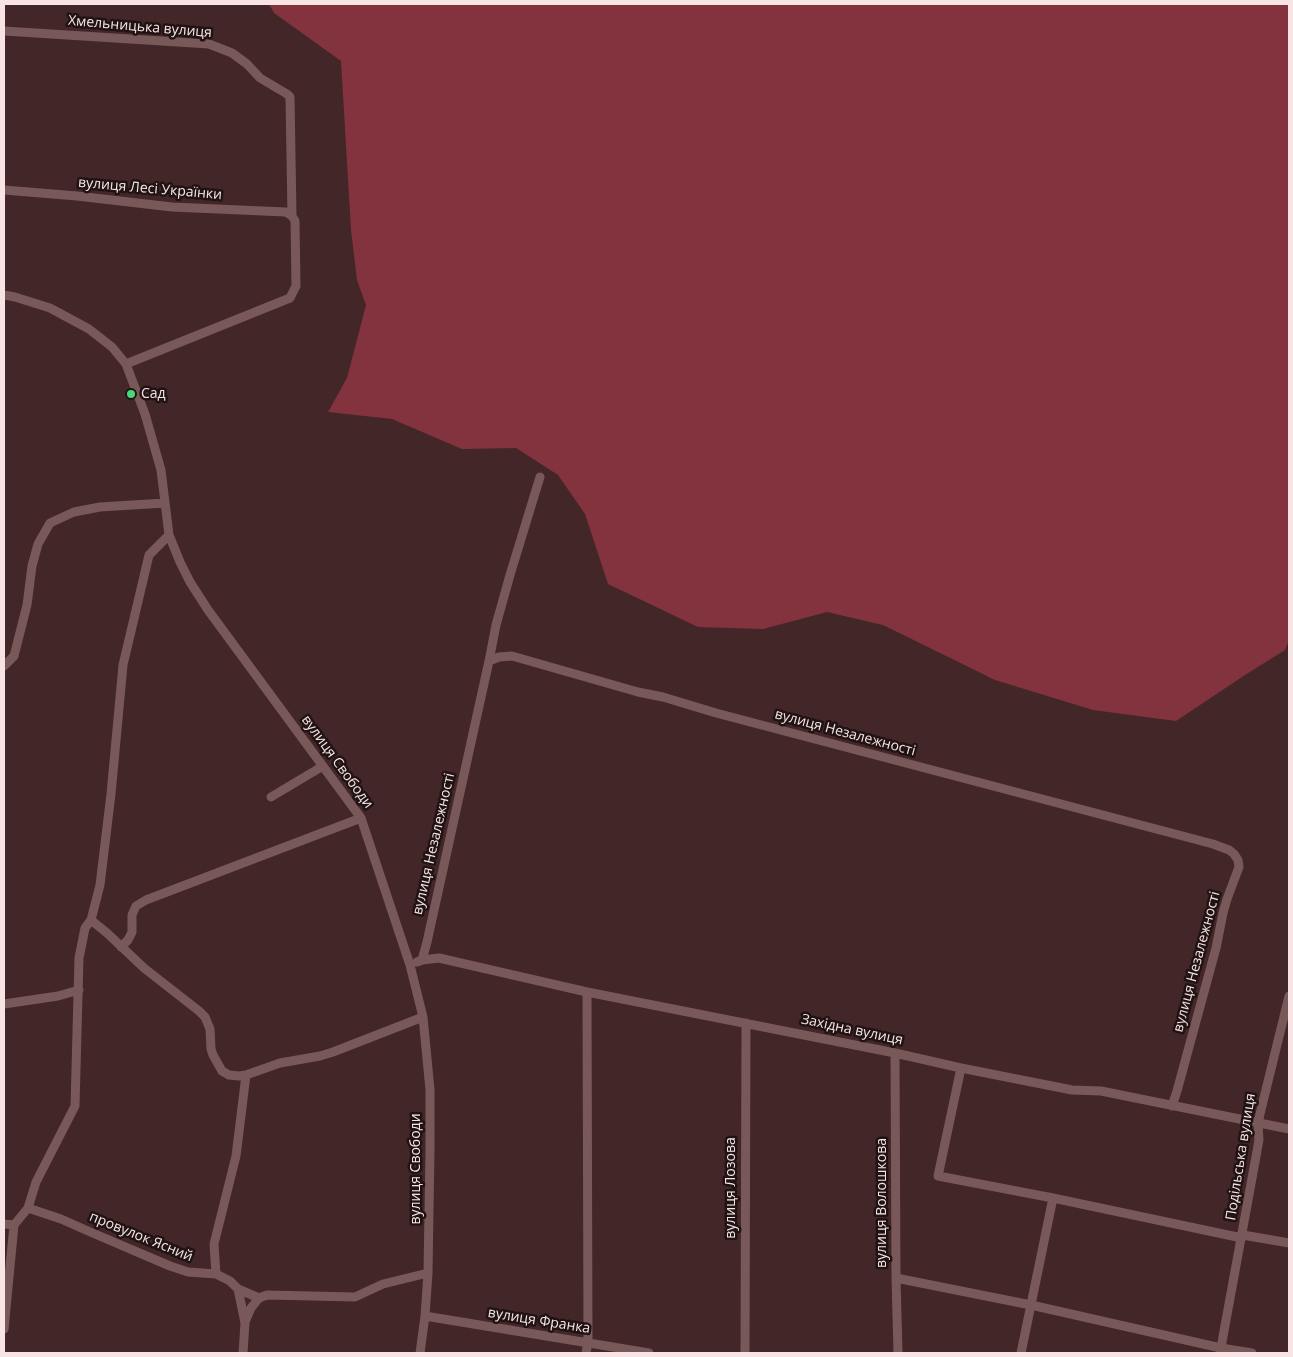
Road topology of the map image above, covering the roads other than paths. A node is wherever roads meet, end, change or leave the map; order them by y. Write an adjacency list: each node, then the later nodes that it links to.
1 (4, 32): 3 (street, Хмельницька вулиця)
2 (4, 190): 3 (street, вулиця Лесі Українки)
3 (292, 216): 5 (street)
4 (4, 296): 5 (street, вулиця Свободи)
5 (126, 364): 7 (street, вулиця Свободи)
6 (540, 477): 9 (street)
7 (164, 503): 8 (street, вулиця Свободи); 10 (street)
8 (169, 535): 11 (street, вулиця Свободи); 14 (street)
9 (489, 662): 16 (street, вулиця Незалежності); 27 (street, вулиця Незалежності)
10 (4, 666)
11 (323, 766): 12 (street); 13 (street, вулиця Свободи)
12 (271, 797)
13 (361, 818): 15 (street); 17 (street, вулиця Свободи)
14 (91, 920): 15 (street); 18 (street)
15 (121, 947): 26 (street)
16 (422, 960): 17 (street, Західна вулиця); 19 (street, Західна вулиця)
17 (410, 965): 22 (street, вулиця Свободи)
18 (79, 990): 21 (street); 31 (street)
19 (587, 992): 23 (street, Західна вулиця); 45 (street)
20 (1289, 996): 28 (street, Подільська вулиця)
21 (4, 1004)
22 (423, 1018): 26 (street); 36 (street, вулиця Свободи)
23 (746, 1023): 24 (street, Західна вулиця); 51 (street, вулиця Лозова)
24 (895, 1053): 25 (street, Західна вулиця); 38 (street, вулиця Волошкова)
25 (961, 1068): 27 (street, Західна вулиця); 30 (street)
26 (246, 1075): 37 (street)
27 (1172, 1106): 28 (street, Західна вулиця)
28 (1258, 1124): 29 (street, Західна вулиця); 34 (street, Подільська вулиця)
29 (1289, 1129)
30 (1053, 1198): 34 (street); 41 (street)
31 (28, 1208): 33 (street); 37 (street, провулок Ясний)
32 (4, 1224): 33 (street)
33 (14, 1225): 44 (street)
34 (1242, 1237): 35 (street, Подільська вулиця); 46 (street, Подільська вулиця)
35 (1289, 1243)
36 (428, 1273): 40 (street); 42 (street, вулиця Свободи)
37 (216, 1274): 39 (street, провулок Ясний)
38 (896, 1278): 41 (street); 52 (street, вулиця Волошкова)
39 (238, 1289): 40 (street, провулок Ясний); 43 (street)
40 (259, 1298): 43 (street)
41 (1031, 1305): 46 (street); 53 (street)
42 (425, 1316): 45 (street, вулиця Франка); 48 (street, вулиця Свободи)
43 (245, 1324): 47 (street)
44 (4, 1328)
45 (588, 1342): 49 (street); 50 (street, вулиця Франка)
46 (1221, 1351): 54 (street)
47 (243, 1353)
48 (420, 1353)
49 (586, 1353)
50 (649, 1353)
51 (745, 1353)
52 (898, 1353)
53 (1021, 1353)
54 (1252, 1353)

